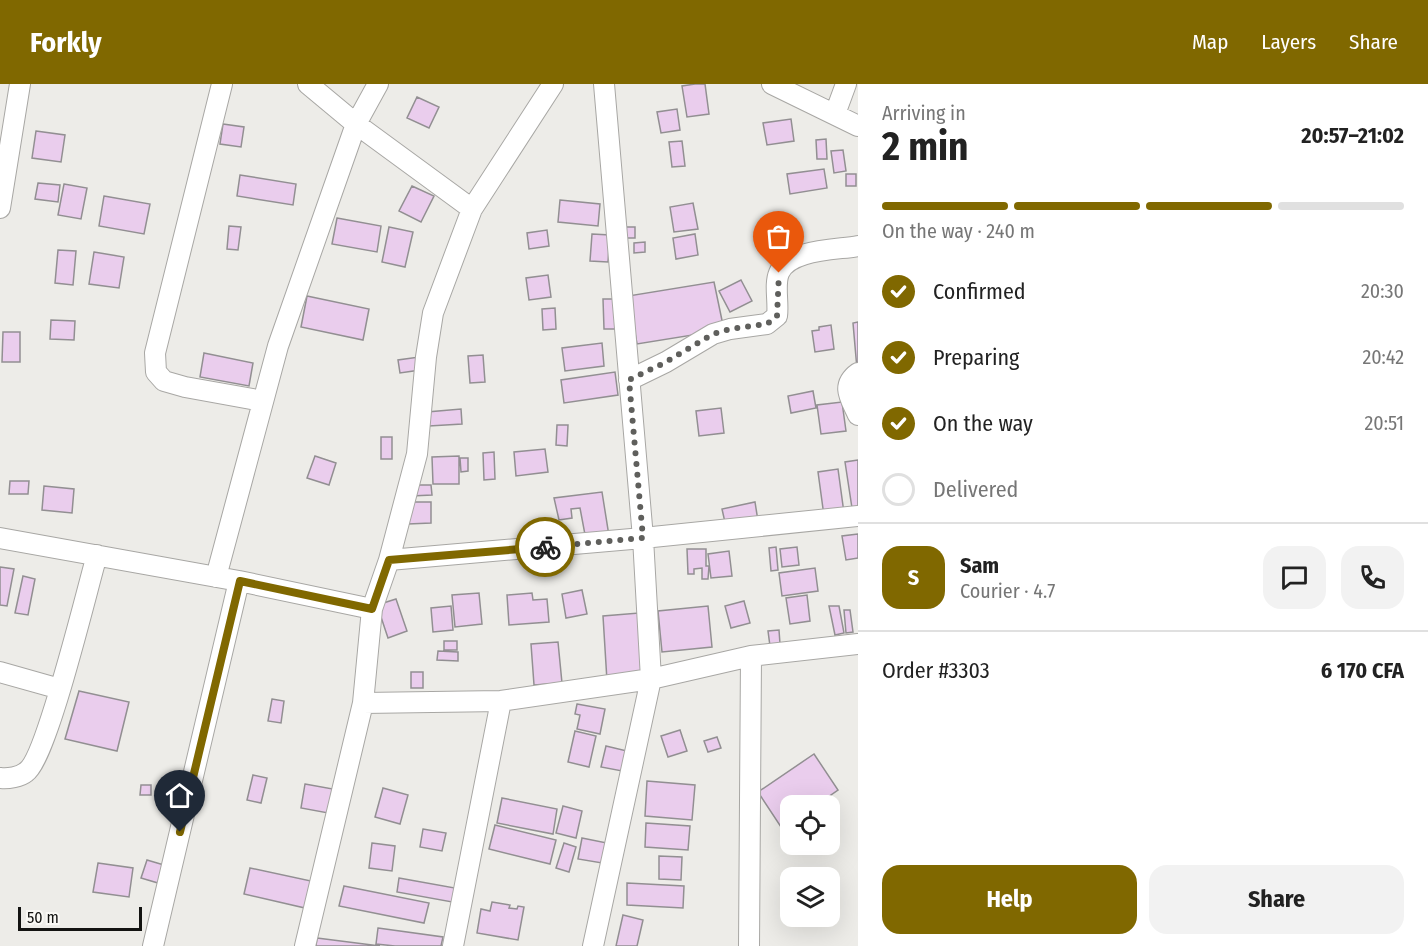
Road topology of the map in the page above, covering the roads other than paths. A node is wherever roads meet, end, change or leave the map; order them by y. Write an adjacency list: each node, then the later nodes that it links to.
1 (20, 84): 12 (street)
2 (222, 84): 17 (street)
3 (308, 84): 10 (street)
4 (378, 84): 10 (street)
5 (553, 84): 13 (street)
6 (604, 84): 16 (street)
7 (772, 84): 9 (street)
8 (846, 84): 9 (street)
9 (835, 114): 11 (street)
10 (356, 124): 13 (street); 17 (street)
11 (858, 126)
12 (1, 196)
13 (471, 209): 23 (street)
14 (858, 246): 16 (street)
15 (858, 373): 18 (street)
16 (629, 380): 21 (street)
17 (263, 401): 24 (street)
18 (858, 415)
19 (858, 516): 21 (street)
20 (0, 538): 22 (street)
21 (643, 538): 23 (street); 30 (street)
22 (97, 555): 24 (street); 31 (street)
23 (389, 560): 26 (street)
24 (216, 577): 25 (street)
25 (240, 581): 26 (street); 35 (street)
26 (372, 609): 33 (street)
27 (858, 644): 28 (street)
28 (751, 656): 30 (street); 39 (street)
29 (0, 672): 31 (street)
30 (651, 679): 32 (street); 38 (street)
31 (60, 689): 34 (street)
32 (501, 701): 33 (street); 37 (street)
33 (363, 703): 36 (street)
34 (0, 778)
35 (153, 946)
36 (305, 946)
37 (453, 946)
38 (593, 946)
39 (750, 946)

